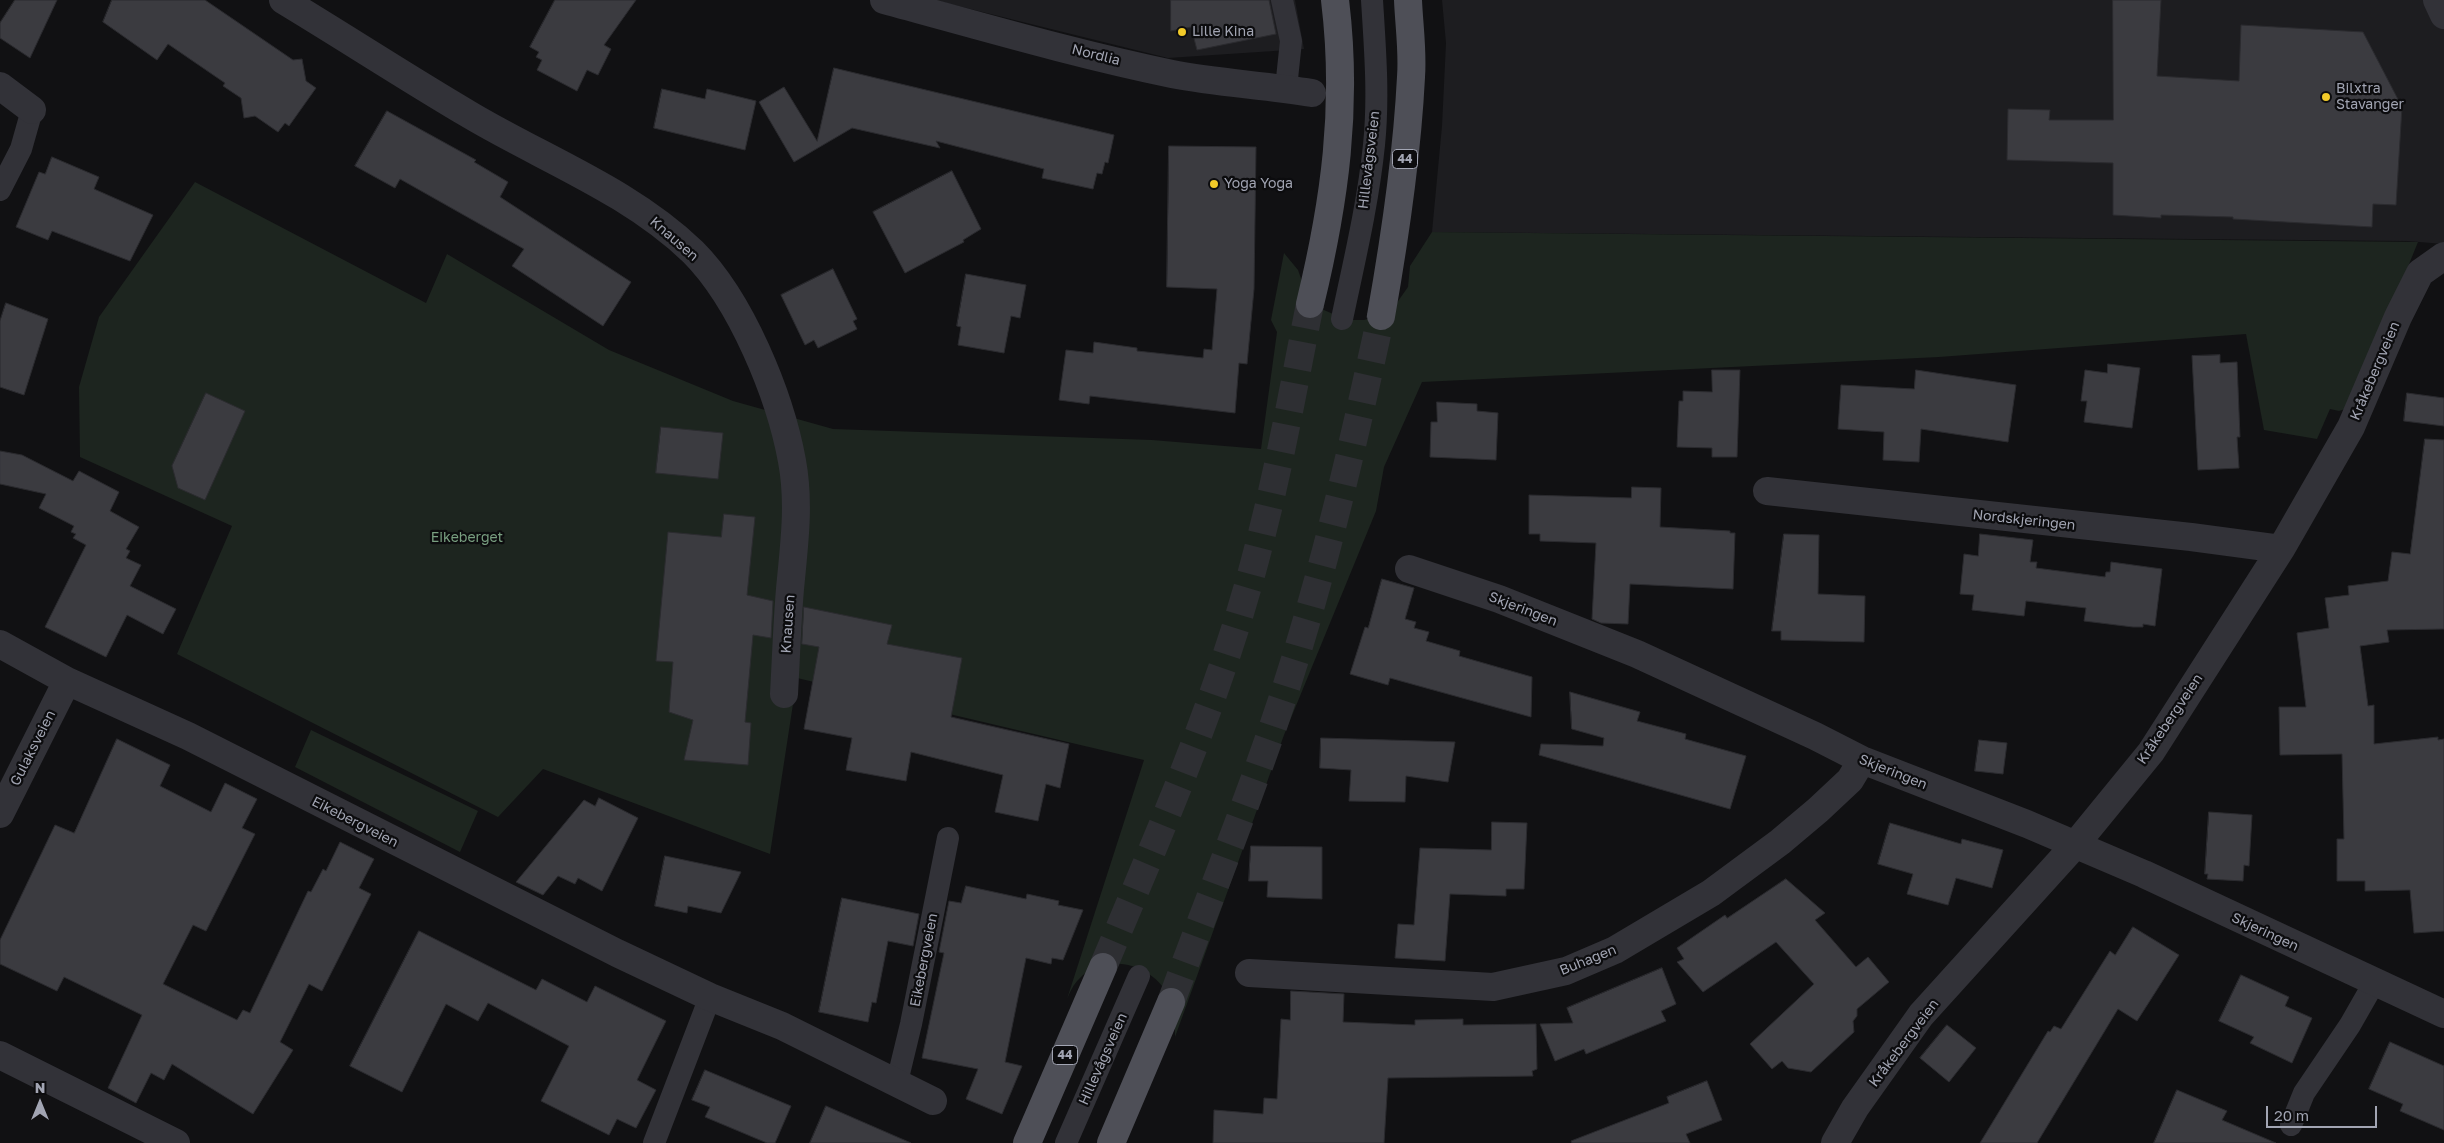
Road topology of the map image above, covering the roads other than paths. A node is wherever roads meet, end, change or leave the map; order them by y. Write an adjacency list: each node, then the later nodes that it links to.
1 (283, 0): 23 (street, Knausen)
2 (884, 0): 10 (street, Nordlia)
3 (1282, 0): 10 (lane)
4 (1335, 0): 15 (main road)
5 (1372, 0): 17 (lane, Hillevågsveien)
6 (1408, 0): 16 (main road, 44)
7 (2436, 0): 8 (street)
8 (2444, 14)
9 (0, 86): 12 (street)
10 (1286, 88): 11 (street, Nordlia)
11 (1312, 93)
12 (32, 110): 13 (lane)
13 (0, 190)
14 (2444, 256): 19 (street, Kråkebergveien)
15 (1310, 304)
16 (1380, 316)
17 (1342, 319)
18 (1767, 492): 19 (street, Nordskjeringen)
19 (2281, 550): 27 (street, Kråkebergveien)
20 (1409, 569): 24 (street, Skjeringen)
21 (0, 644): 22 (street, Eikebergveien)
22 (67, 681): 25 (street, Gulaksveien); 32 (street, Eikebergveien)
23 (784, 694)
24 (1862, 760): 27 (street, Skjeringen); 29 (street, Buhagen)
25 (0, 814)
26 (948, 838): 36 (lane, Eikebergveien)
27 (2076, 845): 31 (street, Skjeringen); 44 (street, Kråkebergveien)
28 (1103, 967): 41 (main road, 44)
29 (1249, 972)
30 (1139, 976): 42 (lane, Hillevågsveien)
31 (2374, 983): 34 (street, Skjeringen); 38 (lane)
32 (710, 997): 36 (street, Eikebergveien); 40 (lane)
33 (1171, 1002): 43 (main road)
34 (2444, 1014)
35 (0, 1055): 39 (street)
36 (897, 1082): 37 (street, Eikebergveien)
37 (933, 1101)
38 (2291, 1126)
39 (176, 1143)
40 (654, 1143)
41 (1027, 1143)
42 (1066, 1143)
43 (1111, 1143)
44 (1835, 1143)

